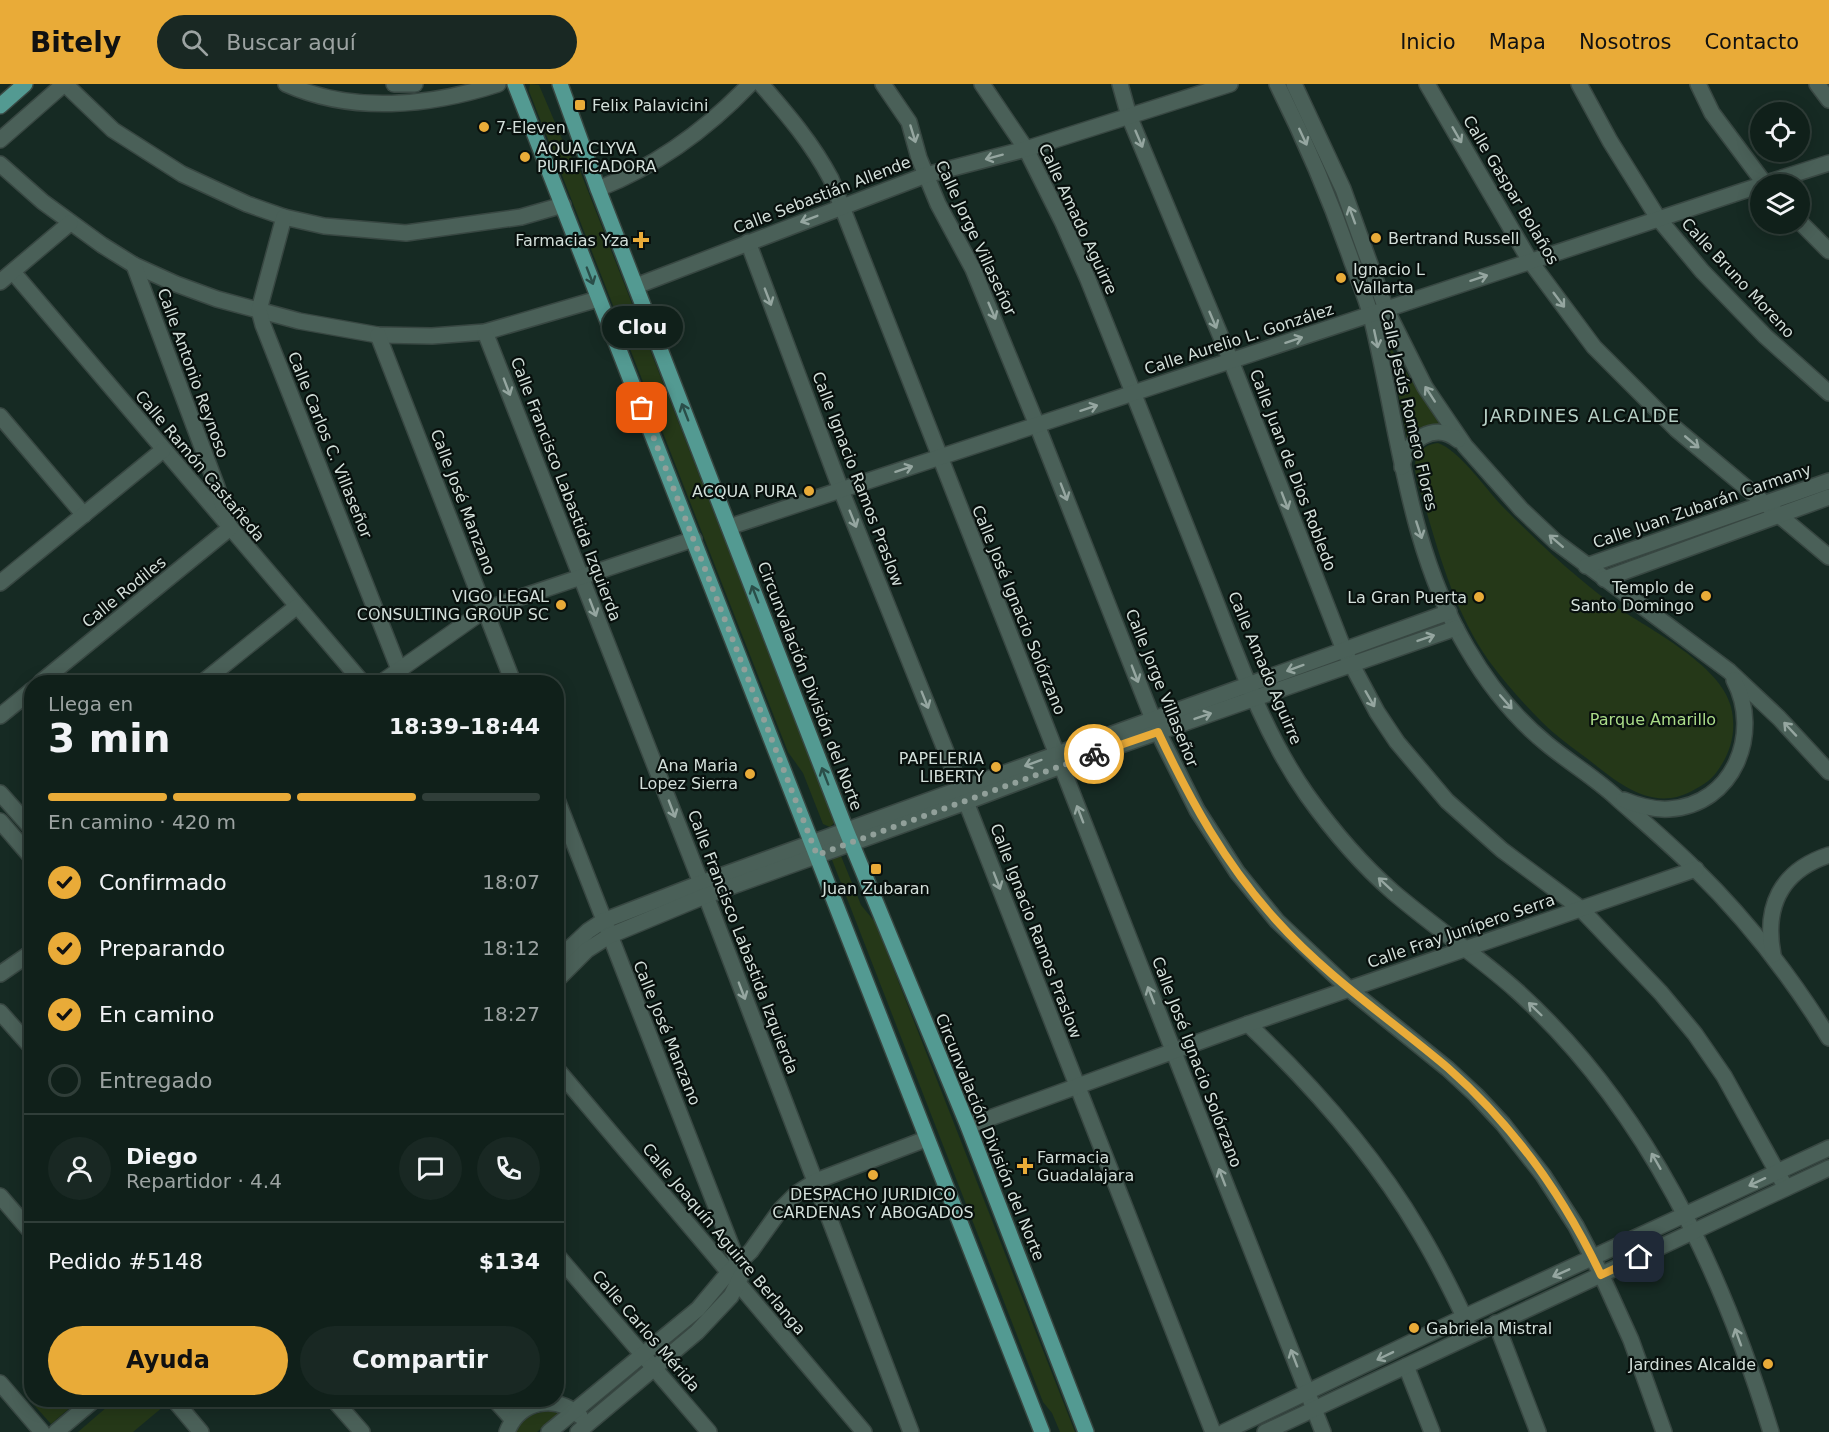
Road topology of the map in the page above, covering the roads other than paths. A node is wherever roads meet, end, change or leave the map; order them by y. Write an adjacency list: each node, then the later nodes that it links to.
1 (25, 84): 22 (main road)
2 (64, 84): 24 (street); 35 (street)
3 (286, 84): 6 (street)
4 (394, 84): 5 (street)
5 (415, 84)
6 (498, 84)
7 (515, 84): 33 (main road)
8 (560, 84): 32 (main road, Circunvalación División del Norte)
9 (750, 84): 32 (street)
10 (761, 84): 34 (street, Calle José Ignacio Solórzano)
11 (883, 84): 30 (street, Calle Jorge Villaseñor, one-way to 30)
12 (982, 84): 25 (street, Calle Amado Aguirre)
13 (1120, 84): 23 (street, Calle Juan de Dios Robledo)
14 (1230, 84): 23 (street, Calle Sebastián Allende)
15 (1277, 84): 49 (street, Calle Jesús Romero Flores, one-way to 49)
16 (1294, 84): 47 (street, one-way to 16)
17 (1427, 84): 41 (street, Calle Gaspar Bolaños, one-way to 41)
18 (1579, 84): 36 (street, Calle Bruno Moreno)
19 (1698, 84): 28 (street)
20 (1817, 84): 21 (street)
21 (1829, 100)
22 (0, 106)
23 (1129, 116): 25 (street, Calle Sebastián Allende); 52 (street, Calle Juan de Dios Robledo, one-way to 52)
24 (0, 140)
25 (1026, 149): 30 (street, Calle Sebastián Allende, one-way to 30); 53 (street, Calle Amado Aguirre)
26 (1829, 163): 29 (street, Calle Aurelio L. González)
27 (0, 164): 37 (street)
28 (1756, 174)
29 (1794, 174)
30 (926, 175): 34 (street, Calle Sebastián Allende); 56 (street, Calle Jorge Villaseñor, one-way to 56)
31 (1750, 188): 36 (street, Calle Aurelio L. González)
32 (598, 189): 45 (main road, Circunvalación División del Norte)
33 (563, 205): 35 (street); 46 (main road, one-way to 46)
34 (841, 206): 39 (street, Calle Sebastián Allende, one-way to 39); 59 (street, Calle José Ignacio Solórzano)
35 (284, 217): 48 (street)
36 (1658, 218): 41 (street, Calle Aurelio L. González); 54 (street, Calle Bruno Moreno)
37 (70, 223): 42 (street); 43 (street)
38 (1810, 232): 40 (street)
39 (748, 242): 45 (street, Calle Sebastián Allende); 62 (street, Calle Ignacio Ramos Praslow, one-way to 62)
40 (1829, 251)
41 (1530, 261): 47 (street, Calle Aurelio L. González, one-way to 41); 64 (street, Calle Gaspar Bolaños, one-way to 64)
42 (134, 265): 48 (street); 68 (street, Calle Antonio Reynoso)
43 (13, 272): 44 (street); 58 (street, Calle Ramón Castañeda)
44 (0, 282)
45 (636, 286): 67 (main road, Circunvalación División del Norte, one-way to 45)
46 (598, 299): 50 (street); 69 (main road)
47 (1386, 309): 49 (street, Calle Aurelio L. González); 57 (street, one-way to 47)
48 (259, 310): 51 (street); 84 (street, Calle Carlos C. Villaseñor)
49 (1370, 314): 52 (street, Calle Aurelio L. González, one-way to 49); 60 (street, Calle Jesús Romero Flores, one-way to 60)
50 (485, 332): 51 (street); 72 (street, Calle Francisco Labastida Izquierda, one-way to 72)
51 (378, 335): 76 (street, Calle José Manzano)
52 (1231, 361): 53 (street, Calle Aurelio L. González); 79 (street, Calle Juan de Dios Robledo, one-way to 79)
53 (1134, 393): 56 (street, Calle Aurelio L. González, one-way to 53); 87 (street, Calle Amado Aguirre)
54 (1829, 393)
55 (0, 416): 66 (street)
56 (1037, 425): 59 (street, Calle Aurelio L. González); 90 (street, Calle Jorge Villaseñor, one-way to 90)
57 (1465, 446): 60 (street); 71 (street, one-way to 57)
58 (164, 450): 66 (street); 68 (street, Calle Ramón Castañeda)
59 (939, 457): 62 (street, Calle Aurelio L. González, one-way to 59); 91 (street, Calle José Ignacio Solórzano)
60 (1402, 470): 77 (street, Calle Jesús Romero Flores, one-way to 77)
61 (1829, 480): 64 (street, Calle Juan Zubarán Carmany)
62 (841, 490): 67 (street, Calle Aurelio L. González); 94 (street, Calle Ignacio Ramos Praslow, one-way to 94)
63 (1829, 497): 65 (street, Calle Juan Zubarán Carmany)
64 (1764, 503): 65 (street, Calle Gaspar Bolaños); 71 (street, Calle Juan Zubarán Carmany)
65 (1778, 514): 70 (street, Calle Gaspar Bolaños); 73 (street, Calle Juan Zubarán Carmany)
66 (84, 515): 74 (street)
67 (729, 527): 101 (main road, Circunvalación División del Norte, one-way to 67)
68 (230, 528): 75 (street, Calle Ramón Castañeda); 81 (street, Calle Rodiles)
69 (694, 539): 72 (street); 103 (main road)
70 (1829, 557)
71 (1586, 566): 73 (street)
72 (581, 576): 76 (street); 106 (street, Calle Francisco Labastida Izquierda, one-way to 106)
73 (1604, 579): 80 (street)
74 (0, 583)
75 (296, 607): 82 (street); 83 (street, Calle Ramón Castañeda)
76 (486, 609): 85 (street); 86 (street, Calle José Manzano)
77 (1449, 612): 78 (street, Calle Jesús Romero Flores); 79 (street)
78 (1456, 628): 79 (street, one-way to 78); 95 (street, Calle Jesús Romero Flores, one-way to 95)
79 (1347, 657): 87 (street); 107 (street, Calle Juan de Dios Robledo, one-way to 107)
80 (1729, 671): 92 (street, one-way to 80); 95 (street)
81 (50, 675)
82 (212, 675)
83 (356, 675)
84 (401, 675)
85 (402, 675)
86 (510, 675)
87 (1252, 691): 90 (street); 110 (street, Calle Amado Aguirre, one-way to 87)
88 (24, 696): 89 (street)
89 (0, 716)
90 (1155, 726): 91 (street); 116 (street, Calle Jorge Villaseñor)
91 (1059, 760): 94 (street); 121 (street, Calle José Ignacio Solórzano, one-way to 91)
92 (1829, 772)
93 (0, 793): 97 (street)
94 (964, 796): 101 (street); 123 (street, Calle Ignacio Ramos Praslow, one-way to 123)
95 (1616, 796): 105 (street, Calle Jesús Romero Flores)
96 (564, 818): 108 (street, Calle José Manzano)
97 (24, 819)
98 (0, 821): 100 (street)
99 (24, 829): 100 (street)
100 (13, 836): 102 (street)
101 (849, 837): 103 (street); 124 (main road, Circunvalación División del Norte)
102 (24, 849)
103 (814, 849): 106 (street); 125 (main road)
104 (1829, 855): 112 (street)
105 (1696, 869): 107 (street, Calle Fray Junípero Serra); 112 (street, Calle Jesús Romero Flores)
106 (703, 889): 108 (street); 109 (street); 129 (street, Calle Francisco Labastida Izquierda, one-way to 129)
107 (1580, 908): 110 (street, Calle Fray Junípero Serra); 128 (street, Calle Juan de Dios Robledo)
108 (603, 921): 109 (street, Calle José Manzano); 111 (street)
109 (609, 936): 114 (street); 137 (street, Calle José Manzano)
110 (1464, 948): 116 (street, Calle Fray Junípero Serra); 132 (street, Calle Amado Aguirre, one-way to 110)
111 (564, 954)
112 (1774, 957): 119 (street, Calle Jesús Romero Flores)
113 (24, 958): 115 (street)
114 (564, 973)
115 (0, 974)
116 (1348, 989): 118 (street, Calle Fray Junípero Serra); 135 (street, Calle Jorge Villaseñor)
117 (0, 1012): 120 (street)
118 (1248, 1024): 121 (street, Calle Fray Junípero Serra); 139 (street)
119 (1829, 1038)
120 (24, 1039)
121 (1173, 1052): 123 (street, Calle Fray Junípero Serra); 146 (street, Calle José Ignacio Solórzano, one-way to 121)
122 (564, 1077): 137 (street, Calle Joaquín Aguirre Berlanga)
123 (1077, 1087): 124 (street, Calle Fray Junípero Serra); 167 (street, Calle Ignacio Ramos Praslow)
124 (968, 1126): 166 (main road, Circunvalación División del Norte)
125 (926, 1139): 129 (street); 165 (main road)
126 (1829, 1148): 128 (street)
127 (1829, 1168): 130 (street)
128 (1778, 1172): 130 (street, Calle Juan de Dios Robledo); 132 (street, one-way to 132)
129 (816, 1181): 137 (street); 164 (street, Calle Francisco Labastida Izquierda)
130 (1786, 1188): 134 (street)
131 (0, 1196): 133 (street)
132 (1686, 1215): 134 (street, Calle Amado Aguirre); 135 (street)
133 (24, 1224)
134 (1694, 1231): 138 (street); 174 (street, Calle Amado Aguirre, one-way to 134)
135 (1594, 1258): 138 (street, Calle Jorge Villaseñor); 139 (street, one-way to 139)
136 (564, 1263): 142 (street, Calle Carlos Mérida)
137 (735, 1273): 142 (street); 144 (street); 163 (street, Calle Joaquín Aguirre Berlanga)
138 (1601, 1275): 140 (street); 173 (street, Calle Jorge Villaseñor)
139 (1464, 1317): 141 (street); 146 (street, one-way to 146)
140 (1496, 1323): 141 (street); 172 (street)
141 (1473, 1335): 143 (street)
142 (643, 1355): 144 (street, Calle Carlos Mérida); 154 (street)
143 (1406, 1366): 153 (street); 171 (street)
144 (654, 1368): 156 (street); 162 (street, Calle Carlos Mérida)
145 (0, 1383): 157 (street)
146 (1307, 1393): 153 (street, Calle José Ignacio Solórzano); 168 (street)
147 (86, 1407): 158 (street)
148 (180, 1407): 159 (street)
149 (340, 1407): 160 (street)
150 (499, 1407): 155 (street)
151 (522, 1407): 155 (street)
152 (564, 1407): 154 (street)
153 (1314, 1409): 169 (street); 170 (street, Calle José Ignacio Solórzano)
154 (574, 1410): 156 (street); 161 (street)
155 (510, 1426)
156 (584, 1430)
157 (42, 1432)
158 (56, 1432)
159 (201, 1432)
160 (362, 1432)
161 (549, 1432)
162 (709, 1432)
163 (864, 1432)
164 (911, 1432)
165 (1042, 1432)
166 (1086, 1432)
167 (1213, 1432)
168 (1224, 1432)
169 (1265, 1432)
170 (1323, 1432)
171 (1432, 1432)
172 (1538, 1432)
173 (1664, 1432)
174 (1771, 1432)

